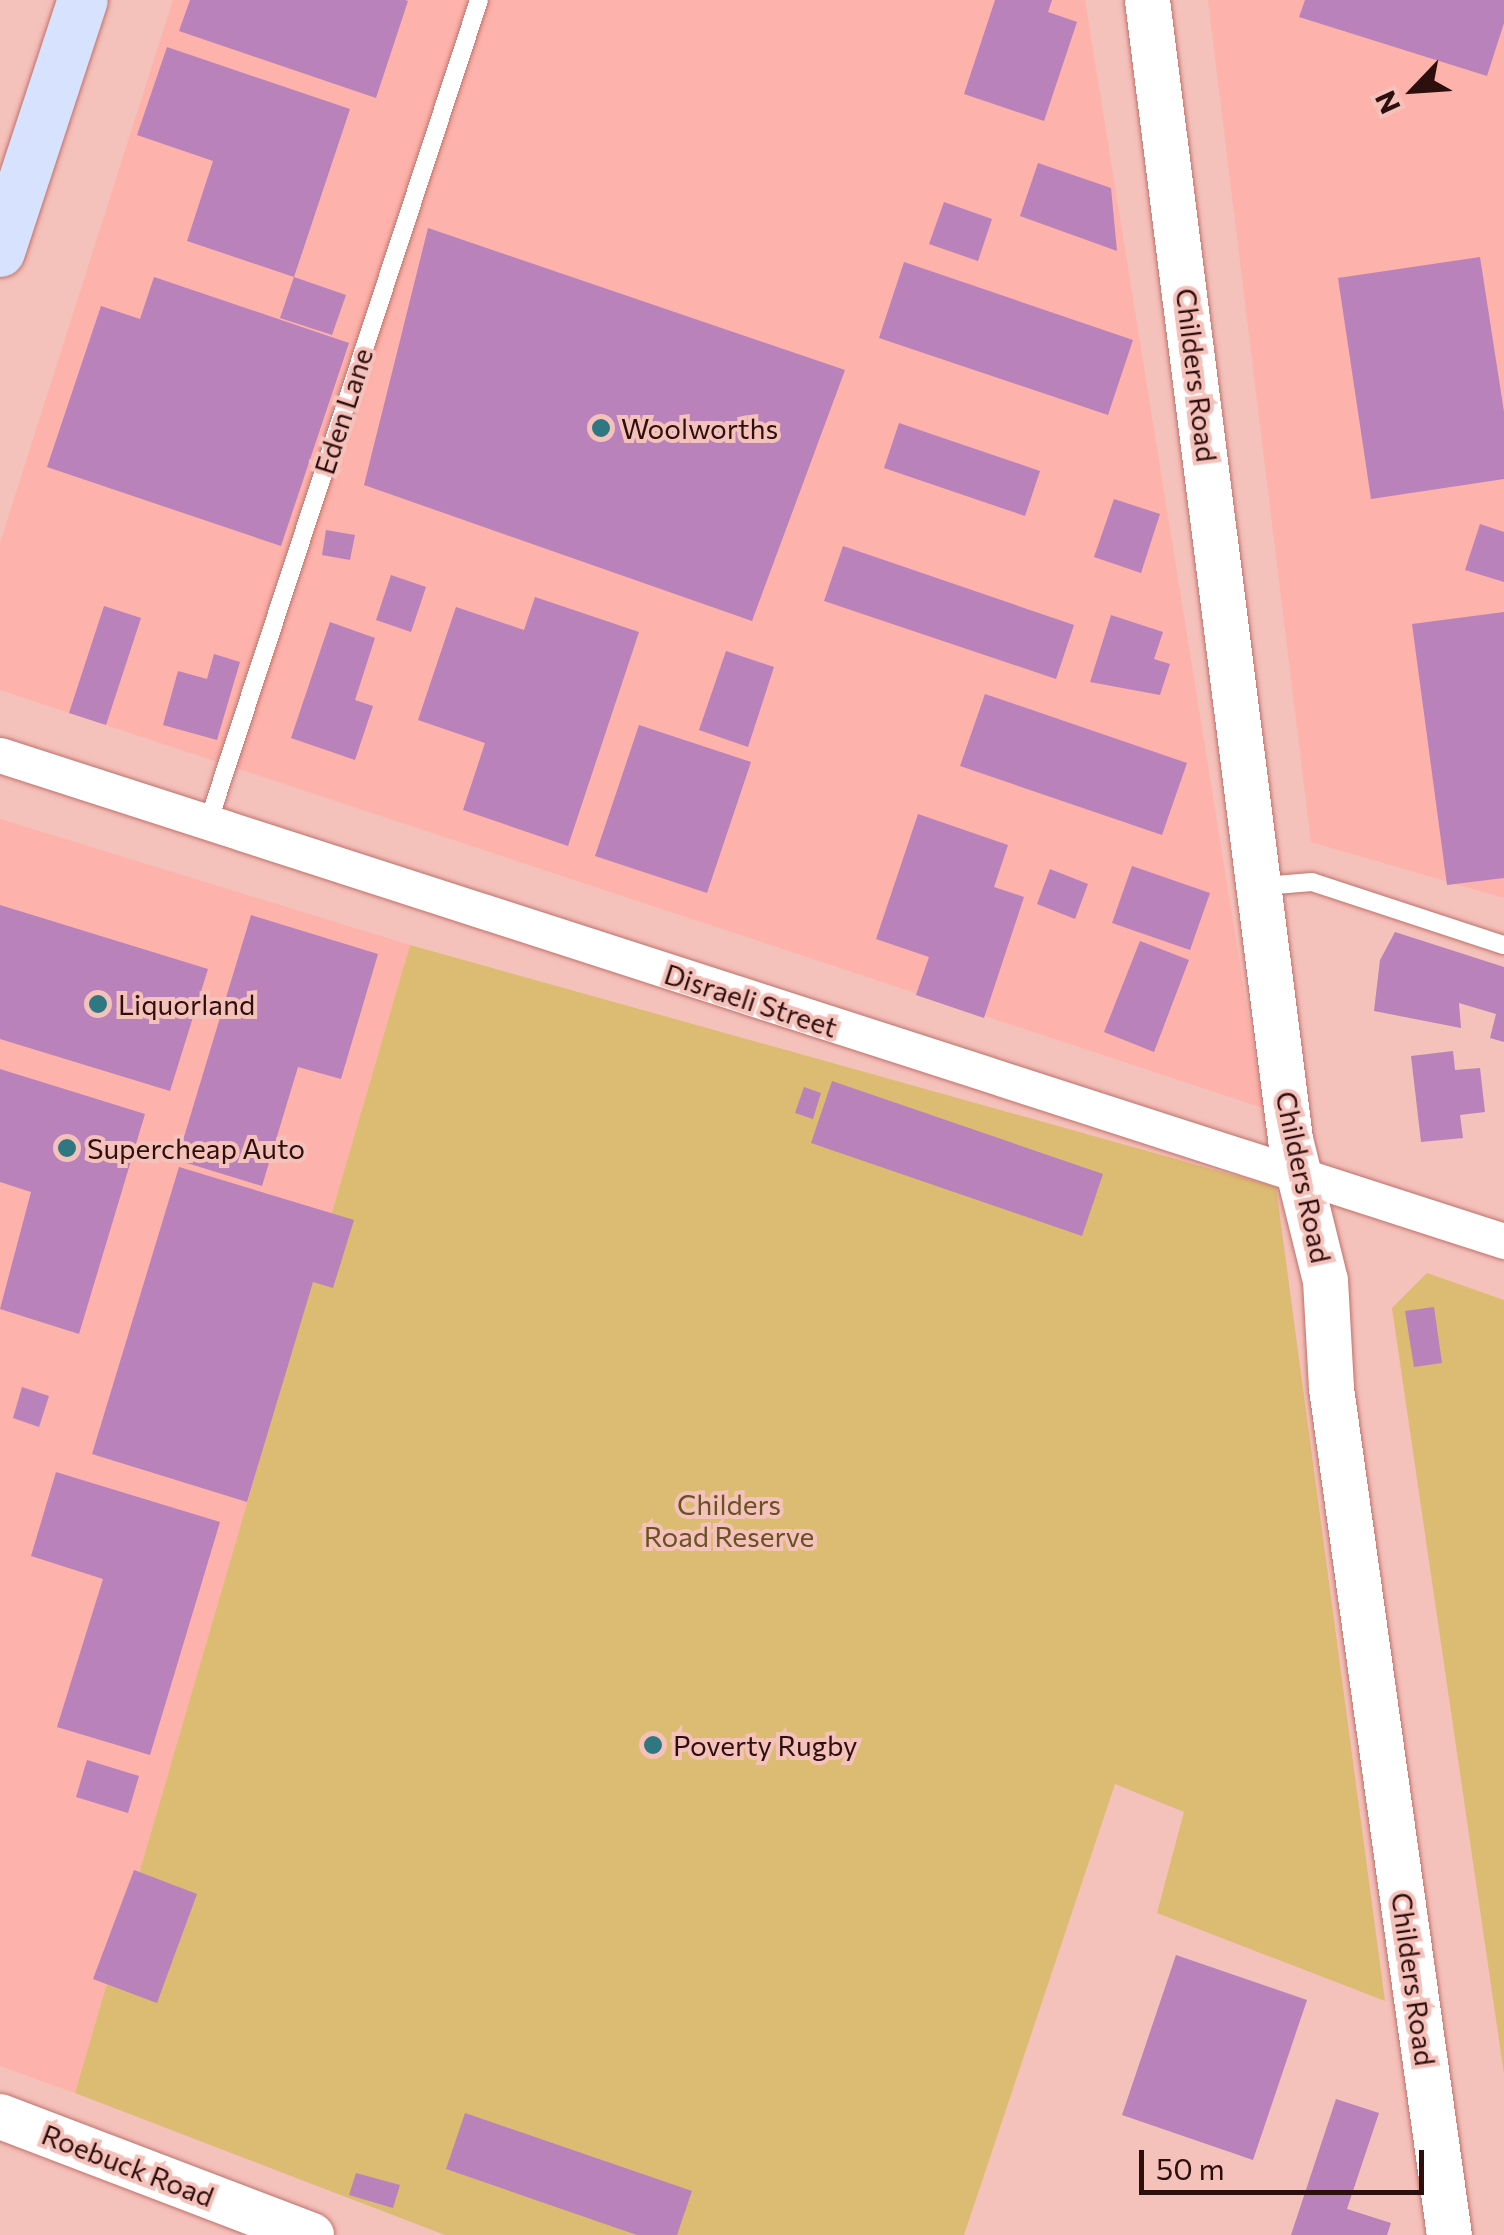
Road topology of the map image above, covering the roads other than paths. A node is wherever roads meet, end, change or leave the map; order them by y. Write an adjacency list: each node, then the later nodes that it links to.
1 (83, 0): 4 (main road)
2 (479, 0): 6 (lane, Eden Lane)
3 (1148, 0): 7 (street, Childers Road)
4 (0, 252)
5 (0, 755): 6 (street, Disraeli Street)
6 (208, 823): 9 (street, Disraeli Street)
7 (1263, 886): 8 (lane); 9 (street, Childers Road)
8 (1504, 945)
9 (1305, 1182): 10 (street, Disraeli Street); 13 (street, Childers Road)
10 (1504, 1241)
11 (0, 2116): 12 (street, Roebuck Road)
12 (311, 2235)
13 (1449, 2235)

